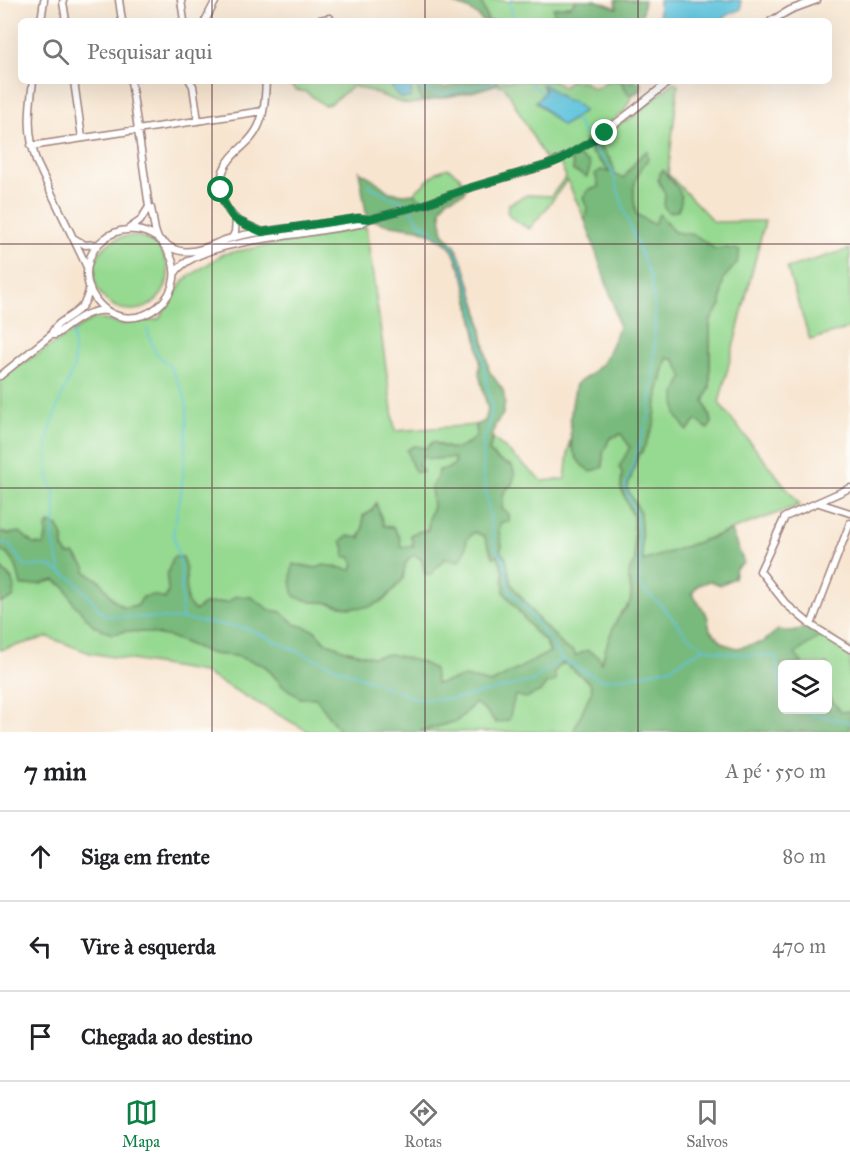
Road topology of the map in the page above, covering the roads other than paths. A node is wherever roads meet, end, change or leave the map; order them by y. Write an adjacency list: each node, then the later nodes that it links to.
1 (44, 0): 7 (street)
2 (119, 0): 9 (street)
3 (181, 0): 10 (street)
4 (216, 0): 11 (street)
5 (817, 0): 12 (street)
6 (63, 2): 8 (street)
7 (41, 18)
8 (66, 18)
9 (122, 18)
10 (184, 18)
11 (207, 18)
12 (776, 18)
13 (33, 84): 23 (street)
14 (74, 84): 22 (street)
15 (130, 84): 21 (street)
16 (193, 84): 20 (street)
17 (266, 84): 19 (street)
18 (666, 84): 25 (street)
19 (263, 111): 20 (street); 26 (street)
20 (198, 121): 21 (street)
21 (138, 129): 22 (street); 24 (street)
22 (82, 138): 23 (street)
23 (31, 146): 30 (street)
24 (148, 207): 27 (street); 31 (street)
25 (369, 219): 28 (street); 34 (street)
26 (236, 220): 28 (street); 29 (street)
27 (127, 230): 31 (street); 32 (street)
28 (262, 232): 29 (street)
29 (232, 238): 31 (street)
30 (75, 239): 32 (street); 33 (street)
31 (160, 241): 34 (street)
32 (98, 244): 33 (street)
33 (87, 267): 35 (street)
34 (175, 273): 36 (street)
35 (89, 286): 36 (street); 37 (street)
36 (109, 311): 37 (street)
37 (51, 335): 38 (street)
38 (0, 376)
39 (850, 488): 40 (street)
40 (819, 503): 41 (street); 43 (street)
41 (850, 513)
42 (850, 523): 43 (street)
43 (811, 625): 44 (street)
44 (850, 649)

